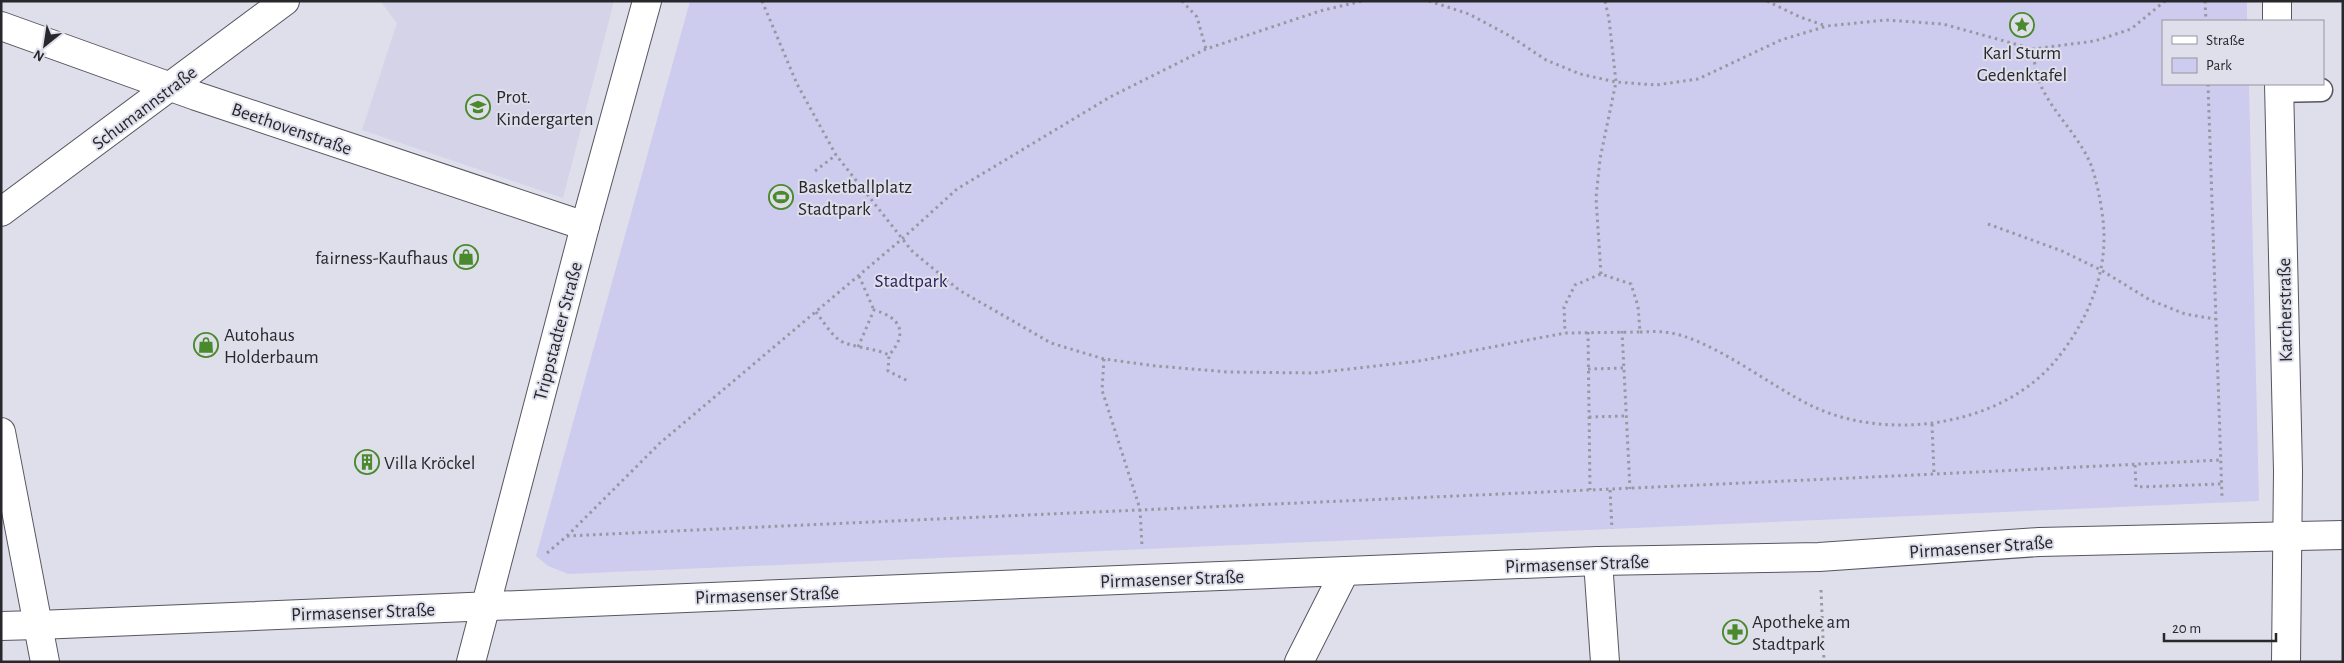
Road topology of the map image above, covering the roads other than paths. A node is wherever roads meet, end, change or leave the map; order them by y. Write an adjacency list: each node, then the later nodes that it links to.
1 (286, 1): 6 (street, Schumannstraße)
2 (647, 1): 10 (street, Trippstadter Straße)
3 (2276, 1): 4 (street)
4 (2277, 20)
5 (1, 26): 6 (street, Beethovenstraße)
6 (171, 87): 9 (street, Schumannstraße); 10 (street, Beethovenstraße)
7 (2279, 87): 8 (lane); 13 (street, Karcherstraße)
8 (2322, 90)
9 (1, 212)
10 (584, 226): 16 (street, Trippstadter Straße)
11 (1, 432): 17 (street)
12 (2343, 535): 13 (street, Pirmasenser Straße)
13 (2287, 537): 14 (street, Pirmasenser Straße); 23 (street, Karcherstraße)
14 (1598, 562): 15 (street, Pirmasenser Straße); 22 (street)
15 (1345, 571): 16 (street, Pirmasenser Straße); 21 (street)
16 (486, 606): 17 (street, Pirmasenser Straße); 20 (street, Trippstadter Straße)
17 (38, 625): 18 (street, Pirmasenser Straße); 19 (street)
18 (1, 626)
19 (45, 662)
20 (471, 662)
21 (1299, 662)
22 (1605, 662)
23 (2286, 662)

